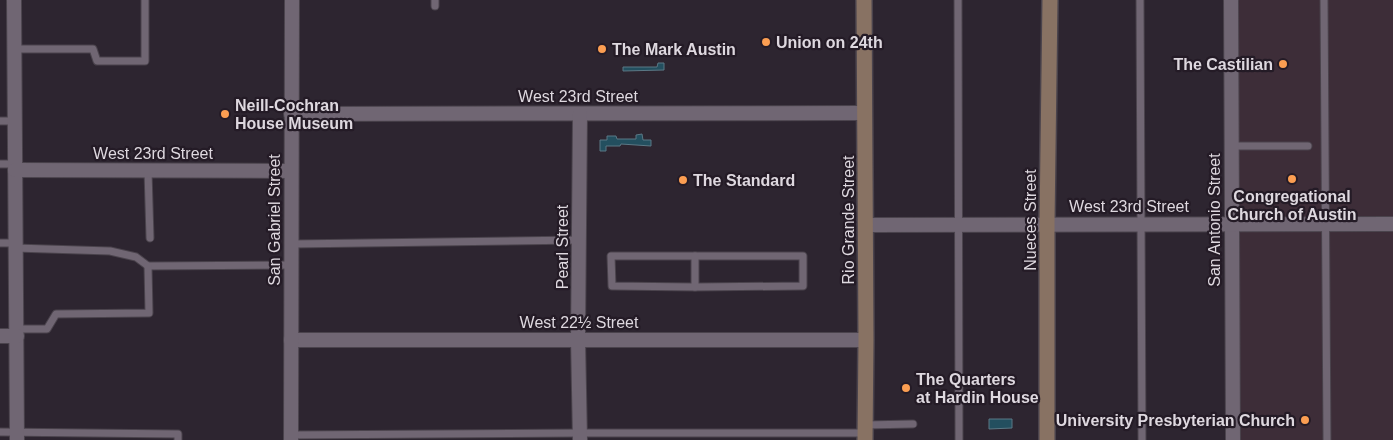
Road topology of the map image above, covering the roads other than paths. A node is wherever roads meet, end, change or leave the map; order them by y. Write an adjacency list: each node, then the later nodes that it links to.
1 (14, 0): 10 (street)
2 (145, 0): 10 (lane)
3 (292, 0): 12 (street, San Gabriel Street)
4 (864, 0): 11 (street, Rio Grande Street)
5 (958, 0): 23 (lane)
6 (1050, 0): 22 (street, Nueces Street)
7 (1140, 0): 24 (lane)
8 (1232, 0): 16 (street, San Antonio Street)
9 (1324, 0): 26 (lane)
10 (15, 49): 15 (street)
11 (865, 113): 13 (street, West 23rd Street); 28 (street, Rio Grande Street)
12 (291, 114): 13 (street, West 23rd Street); 21 (street, San Gabriel Street)
13 (580, 114): 30 (street, Pearl Street)
14 (0, 121): 15 (lane)
15 (15, 121): 19 (street)
16 (1231, 146): 17 (lane); 25 (street, San Antonio Street)
17 (1308, 146)
18 (0, 164): 19 (lane)
19 (15, 167): 20 (street, West 23rd Street); 33 (street)
20 (148, 171): 21 (street, West 23rd Street); 29 (lane)
21 (291, 171): 32 (street, San Gabriel Street)
22 (1047, 223): 23 (street, West 23rd Street); 24 (street, West 23rd Street); 51 (street, Nueces Street)
23 (958, 224): 28 (street, West 23rd Street); 50 (lane)
24 (1141, 224): 25 (street, West 23rd Street); 52 (lane)
25 (1231, 224): 26 (street, West 23rd Street); 53 (street, San Antonio Street)
26 (1326, 224): 27 (street, West 23rd Street); 54 (lane)
27 (1393, 224)
28 (865, 225): 42 (street, Rio Grande Street)
29 (150, 238)
30 (580, 240): 32 (lane); 40 (street, Pearl Street)
31 (0, 243): 33 (lane)
32 (292, 244): 35 (street, San Gabriel Street)
33 (15, 246): 36 (lane); 38 (street)
34 (696, 256): 37 (lane); 37 (lane); 37 (lane)
35 (292, 265): 36 (lane); 41 (street, San Gabriel Street)
36 (148, 266): 38 (lane)
37 (695, 287)
38 (17, 332): 39 (street); 46 (street)
39 (0, 336)
40 (578, 339): 41 (street, West 22½ Street); 42 (street, West 22½ Street); 47 (street, Pearl Street)
41 (291, 340): 48 (street, San Gabriel Street)
42 (866, 340): 45 (street, Rio Grande Street)
43 (913, 424): 45 (lane)
44 (0, 432): 46 (lane)
45 (865, 433): 47 (lane)
46 (17, 436): 49 (lane)
47 (580, 436): 48 (lane)
48 (291, 438)
49 (178, 440)
50 (959, 440)
51 (1047, 440)
52 (1142, 440)
53 (1233, 440)
54 (1327, 440)

